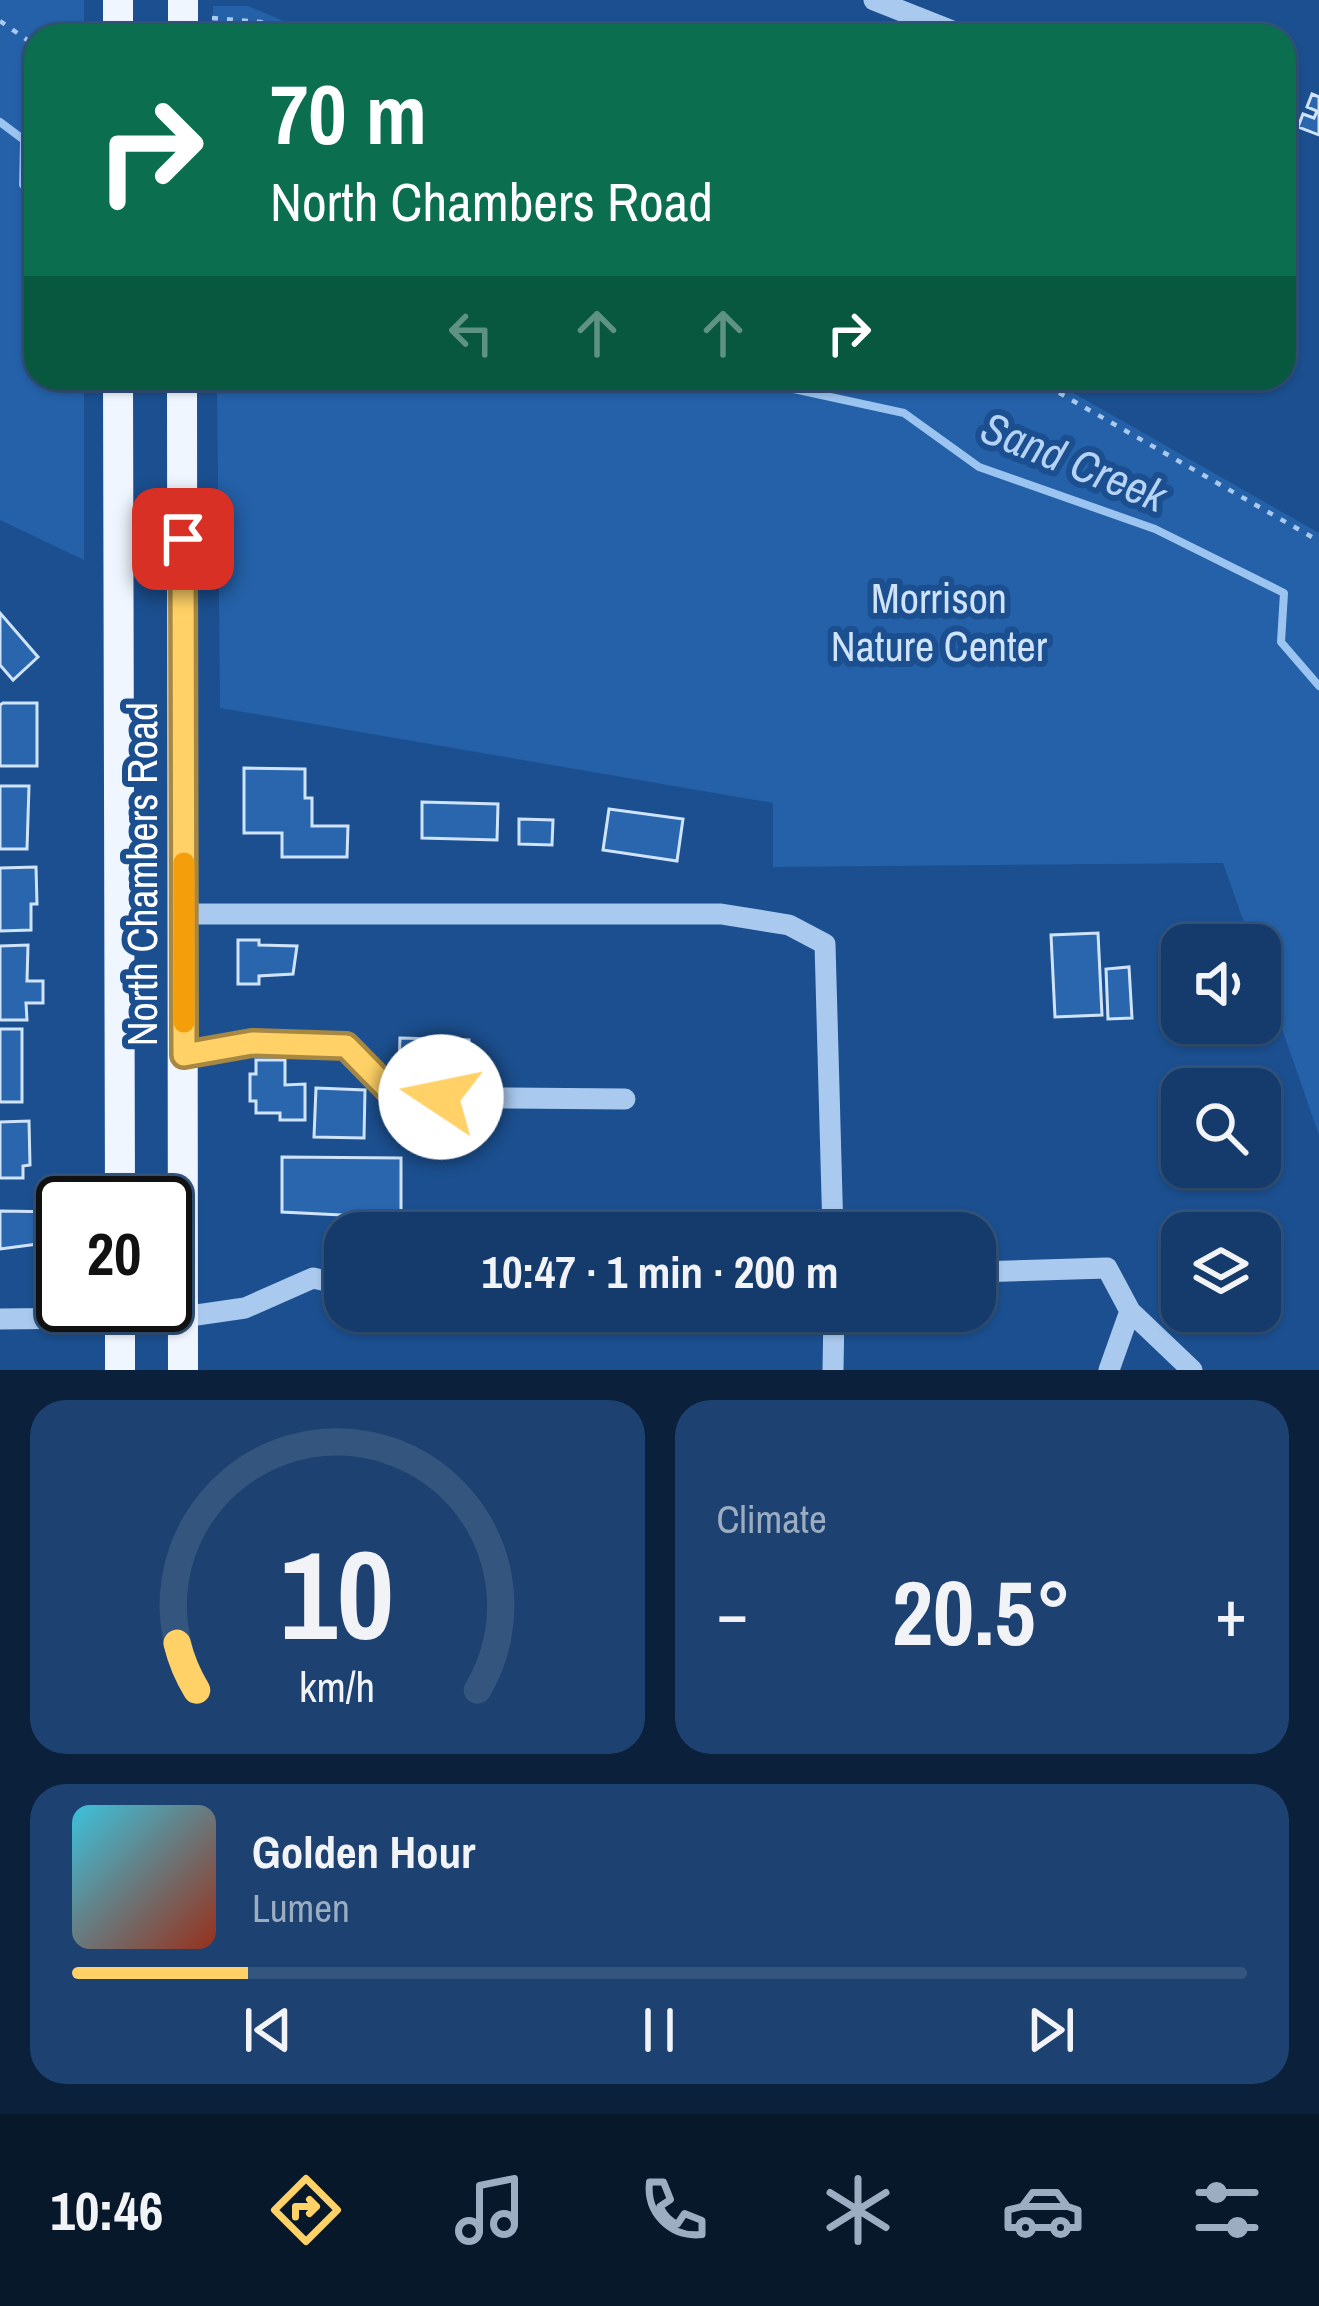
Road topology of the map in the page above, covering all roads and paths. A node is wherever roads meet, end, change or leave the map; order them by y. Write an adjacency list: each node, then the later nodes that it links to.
1 (874, 0): 4 (street)
2 (183, 17): 3 (path)
3 (263, 24)
4 (935, 24)
5 (118, 390): 12 (main road, North Chambers Road)
6 (182, 390): 9 (main road, North Chambers Road)
7 (1054, 390): 8 (path)
8 (1319, 541)
9 (185, 914): 10 (main road, North Chambers Road); 14 (street)
10 (184, 1055): 11 (street); 13 (main road, North Chambers Road)
11 (625, 1099)
12 (120, 1176)
13 (184, 1176)
14 (832, 1212)
15 (996, 1271): 17 (street)
16 (324, 1280): 19 (street)
17 (1130, 1311): 27 (street); 28 (street)
18 (36, 1316): 20 (street)
19 (192, 1316)
20 (0, 1318)
21 (120, 1332): 24 (main road)
22 (183, 1332): 25 (main road, North Chambers Road)
23 (834, 1332): 26 (street)
24 (120, 1370)
25 (183, 1370)
26 (833, 1370)
27 (1109, 1370)
28 (1192, 1370)

